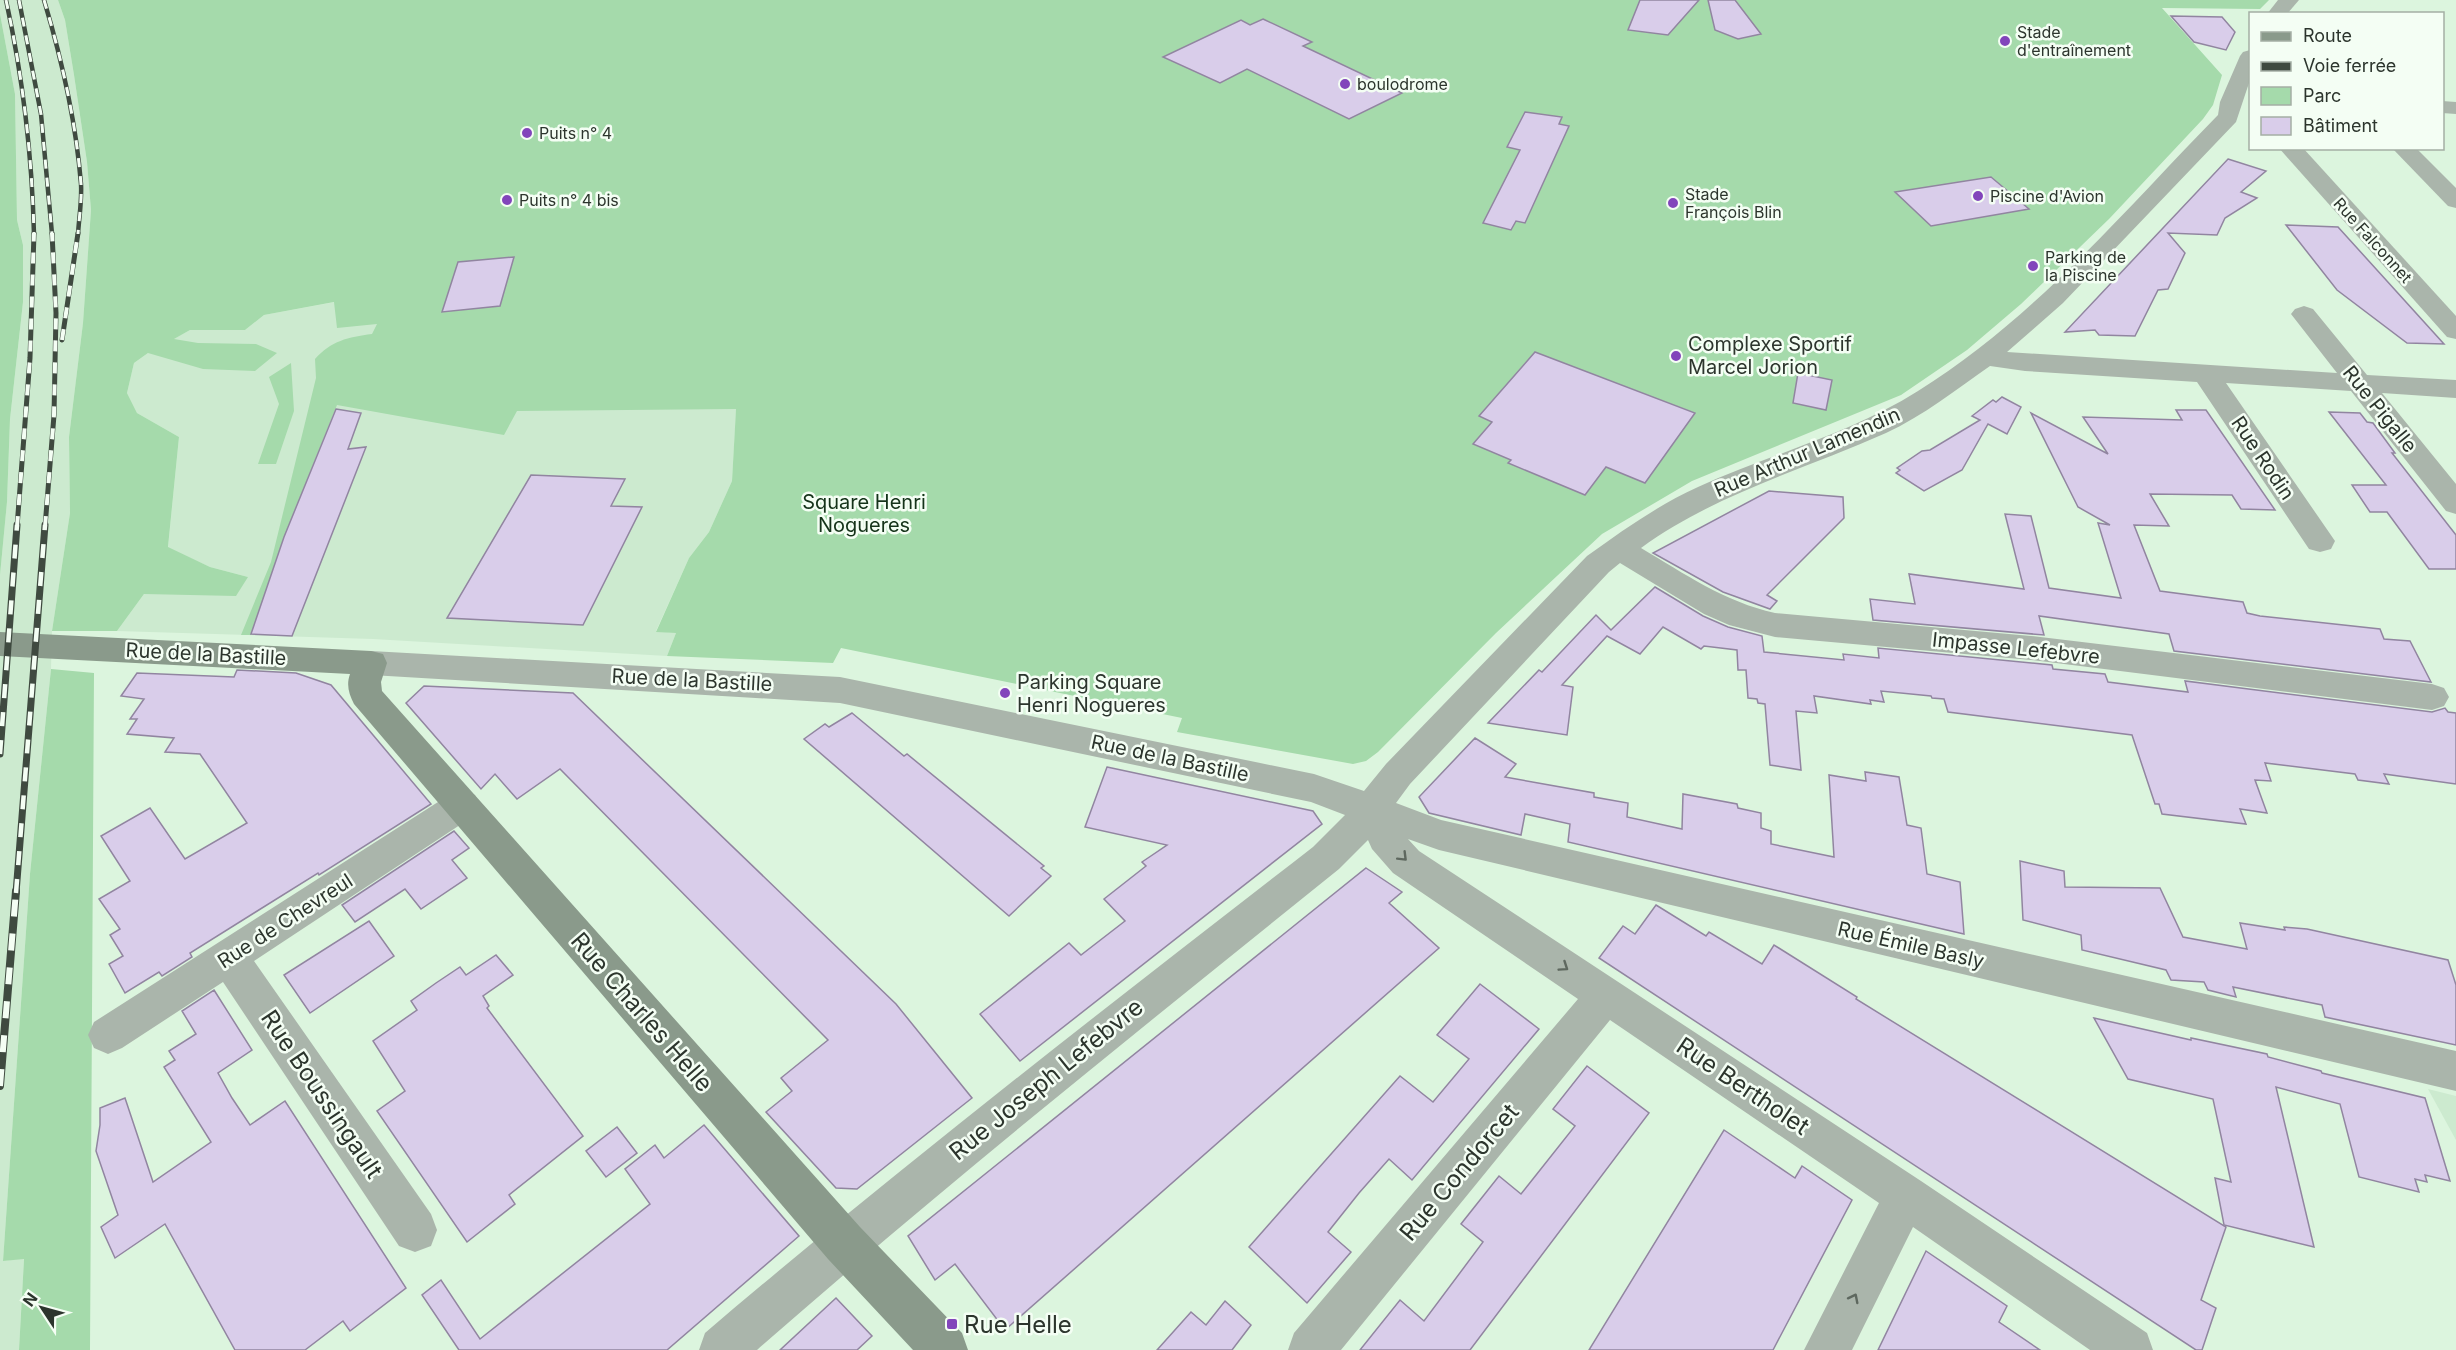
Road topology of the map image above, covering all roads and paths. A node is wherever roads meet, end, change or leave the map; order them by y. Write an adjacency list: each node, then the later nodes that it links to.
1 (2289, 0): 2 (street)
2 (2278, 12)
3 (2249, 64): 4 (street, Rue Arthur Lamendin)
4 (2244, 105): 10 (street, Rue Arthur Lamendin)
5 (2292, 150): 9 (street, Rue Falconnet)
6 (2405, 150): 7 (street)
7 (2456, 201)
8 (2304, 314): 12 (street, Rue Pigalle)
9 (2456, 332)
10 (1985, 357): 11 (street); 16 (street, Rue Arthur Lamendin)
11 (2206, 375): 12 (street); 15 (street, Rue Rodin)
12 (2361, 384): 13 (street); 14 (street, Rue Pigalle)
13 (2456, 389)
14 (2456, 504)
15 (2320, 541)
16 (1618, 549): 19 (street, Impasse Lefebvre); 21 (street, Rue Arthur Lamendin)
17 (0, 644): 18 (street, Rue de la Bastille)
18 (371, 663): 20 (street, Rue Charles Helle); 21 (street, Rue de la Bastille)
19 (2432, 697)
20 (462, 805): 22 (street, Rue de Chevreul); 28 (street, Rue Charles Helle)
21 (1370, 809): 23 (street, Rue Bertholet, one-way to 23); 25 (street, Rue Émile Basly); 28 (street, Rue Joseph Lefebvre)
22 (229, 958): 24 (street, Rue de Chevreul); 27 (street, Rue Boussingault)
23 (1606, 995): 26 (street, Rue Bertholet); 31 (street, Rue Condorcet)
24 (108, 1035)
25 (2456, 1071)
26 (1906, 1196): 32 (street, one-way to 26); 33 (street, Rue Bertholet)
27 (415, 1230)
28 (844, 1243): 29 (street, Rue Joseph Lefebvre); 30 (street, Rue Charles Helle)
29 (722, 1350)
30 (945, 1350)
31 (1311, 1350)
32 (1827, 1350)
33 (2130, 1350)

